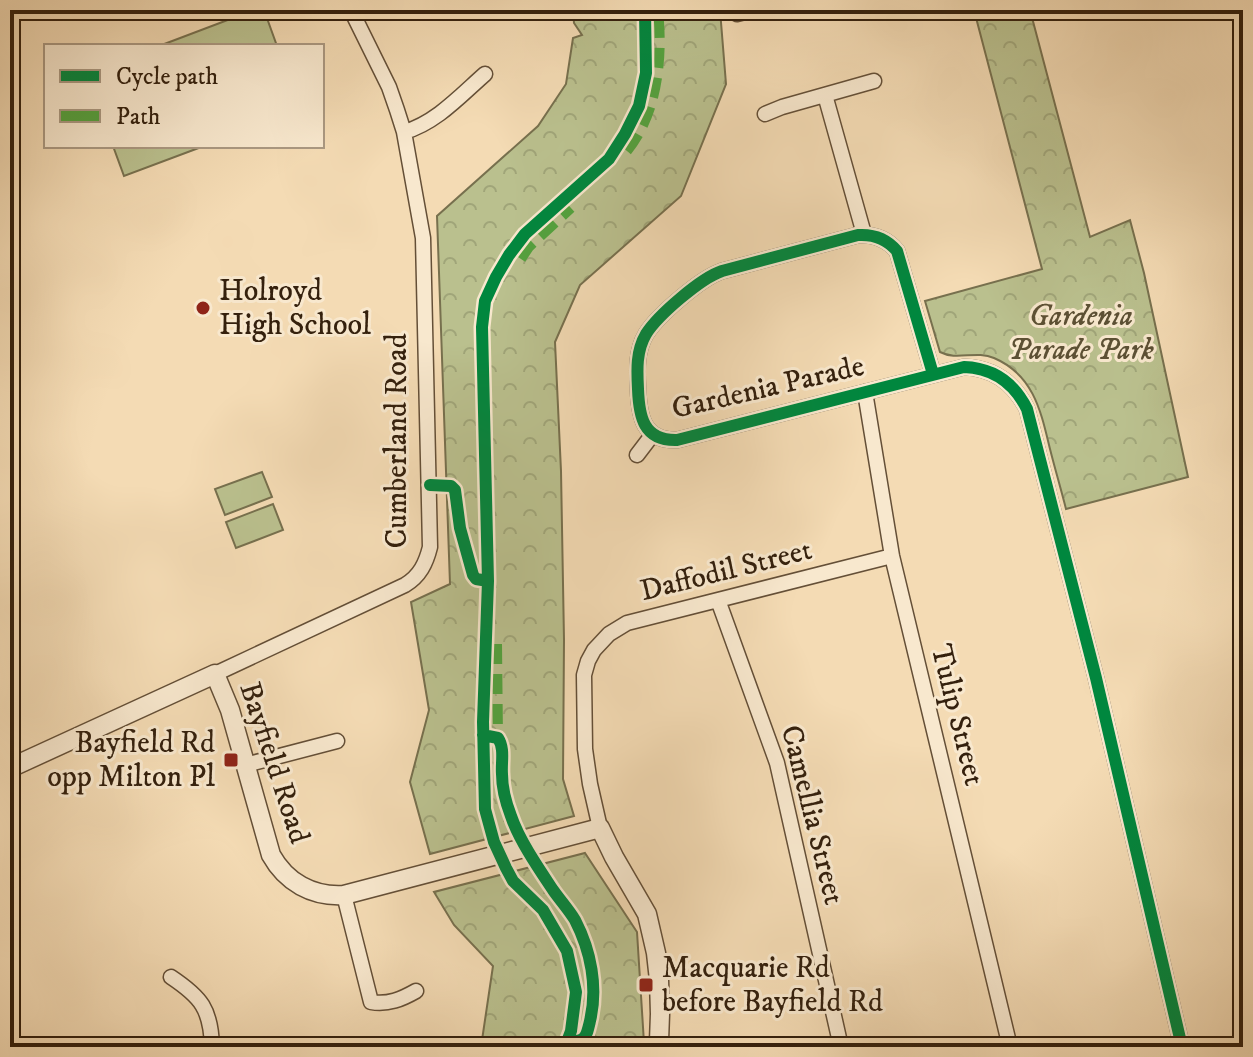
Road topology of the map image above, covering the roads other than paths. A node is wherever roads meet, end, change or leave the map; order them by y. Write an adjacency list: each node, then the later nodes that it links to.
1 (351, 10): 8 (street, Cumberland Road)
2 (753, 10): 3 (street)
3 (737, 14)
4 (485, 74): 8 (street)
5 (874, 81): 6 (street)
6 (825, 95): 7 (street); 9 (street)
7 (765, 114)
8 (404, 132): 16 (street, Cumberland Road)
9 (864, 234): 10 (street); 12 (street, Gardenia Parade)
10 (933, 374): 11 (street, Gardenia Parade); 28 (street, Gardenia Parade)
11 (865, 392): 12 (street, Gardenia Parade); 14 (street, Tulip Street)
12 (653, 434): 13 (street, Gardenia Parade)
13 (637, 455)
14 (892, 556): 15 (street, Daffodil Street); 27 (street, Tulip Street)
15 (718, 600): 20 (street, Daffodil Street); 26 (street, Camellia Street)
16 (215, 674): 18 (street, Bayfield Road); 19 (street, Cumberland Road)
17 (337, 741): 18 (street)
18 (245, 765): 21 (street, Bayfield Road)
19 (10, 768)
20 (600, 828): 21 (street, Bayfield Road); 25 (street)
21 (344, 895): 23 (street)
22 (171, 977): 24 (street)
23 (416, 991)
24 (212, 1047)
25 (657, 1047)
26 (841, 1047)
27 (1010, 1047)
28 (1182, 1047)

